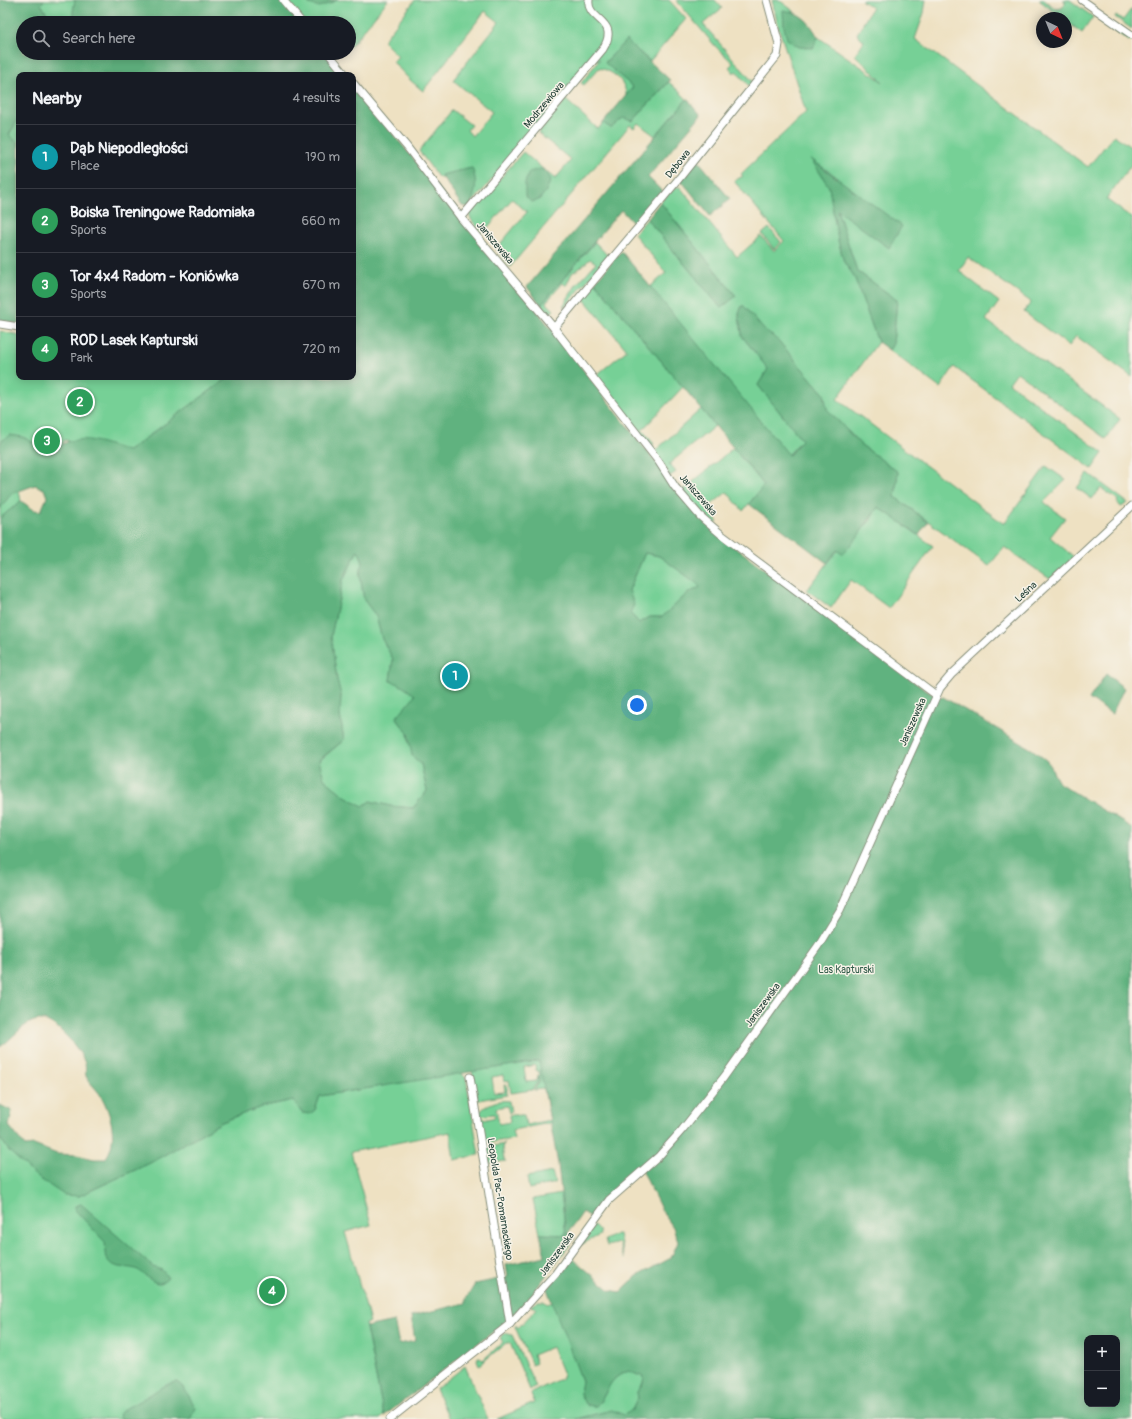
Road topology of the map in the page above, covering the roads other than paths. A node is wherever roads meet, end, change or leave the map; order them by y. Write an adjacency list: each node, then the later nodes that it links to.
1 (283, 0): 5 (street)
2 (589, 0): 10 (street, Modrzewiowa)
3 (767, 0): 13 (street, Dębowa)
4 (1082, 0): 6 (street)
5 (296, 16)
6 (1132, 35)
7 (334, 60): 8 (street)
8 (344, 72)
9 (356, 87): 10 (street, Janiszewska)
10 (461, 218): 13 (street, Janiszewska)
11 (0, 324): 12 (street)
12 (16, 327)
13 (554, 328): 15 (street, Janiszewska)
14 (1132, 506): 15 (street, Leśna)
15 (936, 695): 17 (street, Janiszewska)
16 (470, 1078): 17 (street, Leopolda Pac-Pomarnackiego)
17 (510, 1324): 18 (street, Janiszewska)
18 (390, 1419)

